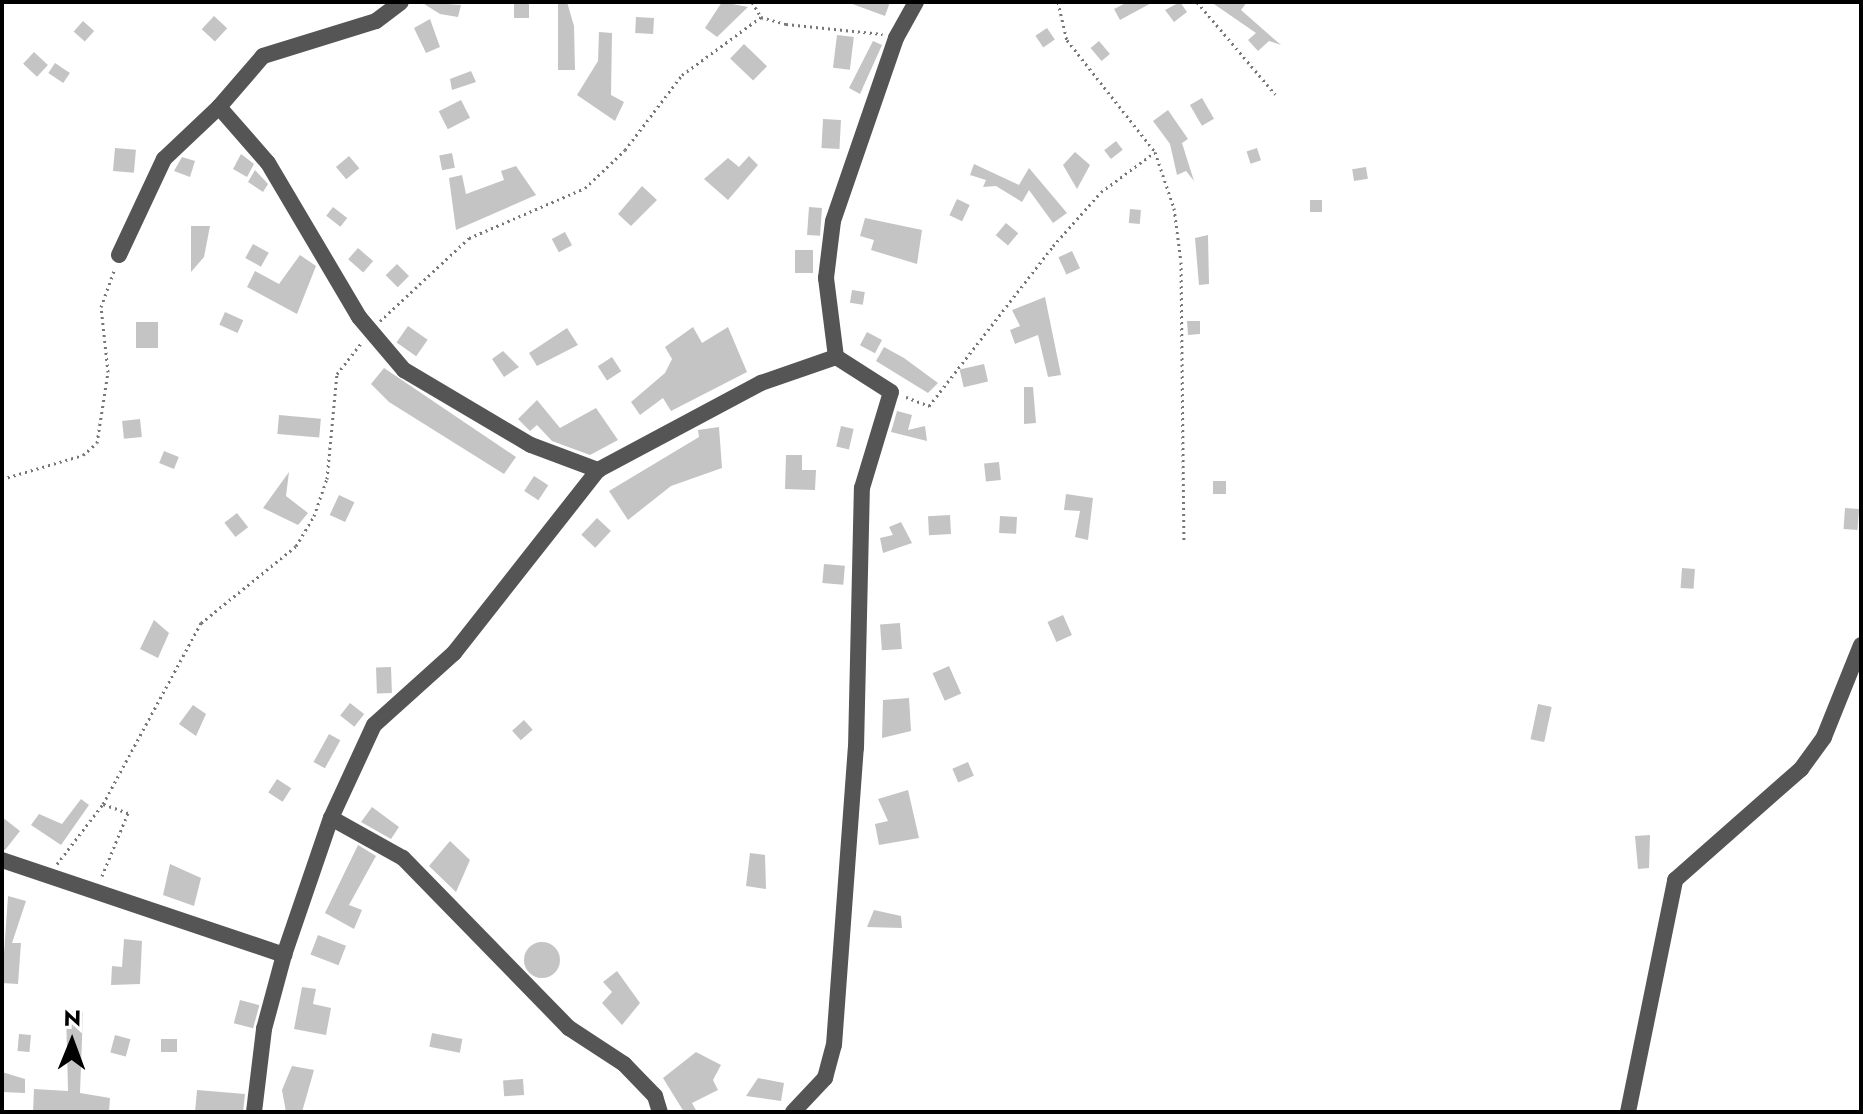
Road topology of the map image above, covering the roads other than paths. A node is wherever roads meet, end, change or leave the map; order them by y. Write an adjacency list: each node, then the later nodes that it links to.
1 (401, 2): 3 (street)
2 (916, 2): 5 (street)
3 (219, 107): 4 (street); 6 (street)
4 (119, 255)
5 (836, 357): 6 (street); 13 (street)
6 (598, 470): 8 (street)
7 (1861, 645): 14 (street)
8 (331, 818): 10 (street); 12 (street)
9 (2, 860): 10 (street)
10 (284, 955): 11 (street)
11 (254, 1112)
12 (660, 1112)
13 (793, 1112)
14 (1628, 1112)

